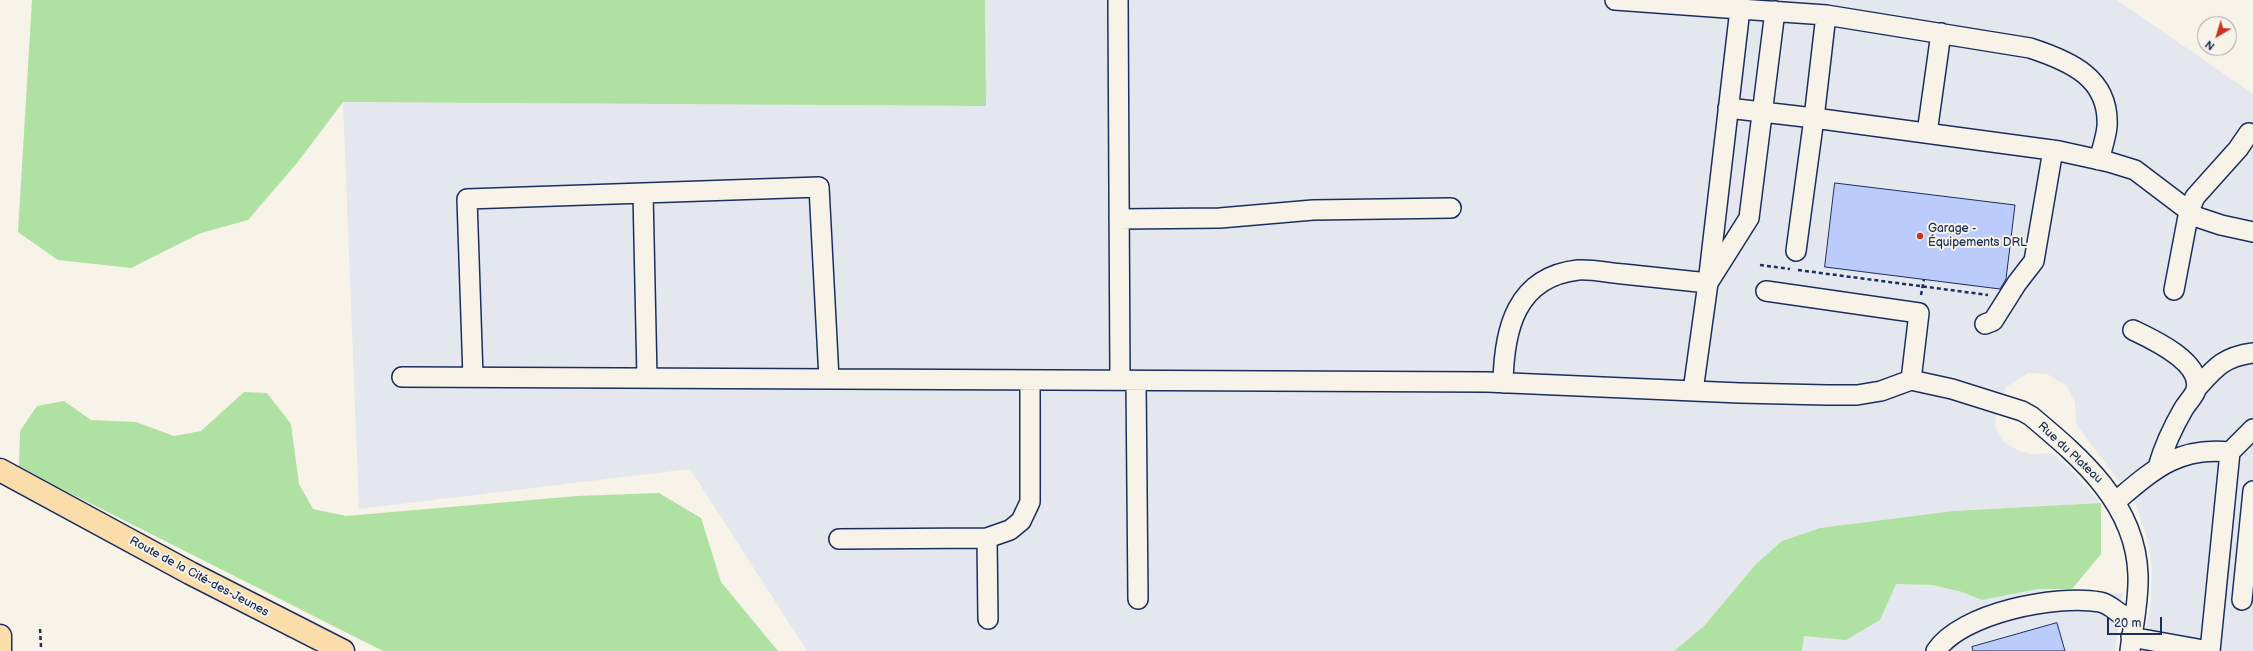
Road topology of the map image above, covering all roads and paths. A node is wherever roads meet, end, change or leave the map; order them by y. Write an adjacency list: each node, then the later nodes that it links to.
1 (1118, 0): 17 (street)
2 (1615, 0): 3 (street)
3 (1740, 9): 4 (street); 7 (street)
4 (1775, 11): 5 (street); 8 (street)
5 (1826, 15): 6 (street); 9 (street)
6 (1941, 33): 10 (street); 13 (street)
7 (1728, 108): 8 (street); 22 (street)
8 (1762, 112): 9 (street); 22 (street)
9 (1814, 118): 10 (street); 19 (street)
10 (1927, 134): 12 (street)
11 (2253, 135): 16 (street)
12 (2052, 150): 13 (street); 27 (street)
13 (2099, 160): 16 (street)
14 (643, 193): 31 (street); 32 (street); 33 (street)
15 (1450, 208): 17 (street)
16 (2189, 211): 18 (street); 24 (street)
17 (1119, 219): 35 (street)
18 (2253, 232)
19 (1796, 251)
20 (1760, 265): 23 (path)
21 (1924, 279): 23 (path)
22 (1708, 283): 37 (street); 39 (street)
23 (1921, 286): 26 (path)
24 (2174, 290)
25 (1766, 291): 36 (street)
26 (1991, 296)
27 (1985, 324)
28 (2133, 330): 38 (street)
29 (2253, 353): 38 (street)
30 (402, 377): 31 (street)
31 (473, 377): 32 (street)
32 (647, 378): 33 (street)
33 (829, 379): 34 (street)
34 (1030, 380): 35 (street); 46 (street)
35 (1128, 380): 37 (street); 49 (street)
36 (1911, 380): 39 (street); 45 (street, Rue du Plateau)
37 (1503, 383): 39 (street)
38 (2196, 389): 42 (street)
39 (1693, 391)
40 (2253, 429): 41 (street)
41 (2230, 452): 42 (street); 48 (street)
42 (2158, 467): 45 (street)
43 (0, 470): 57 (main road, Route de la Cité-des-Jeunes)
44 (2253, 491): 50 (street)
45 (2115, 502): 54 (street, Rue du Plateau)
46 (987, 538): 47 (street); 51 (street)
47 (840, 539)
48 (2216, 597): 50 (street); 59 (street)
49 (1138, 599)
50 (2248, 600)
51 (988, 619)
52 (40, 629): 55 (path)
53 (0, 636): 56 (main road)
54 (2132, 636): 58 (street); 59 (street)
55 (43, 647)
56 (0, 651)
57 (343, 651)
58 (1936, 651)
59 (2209, 651)

